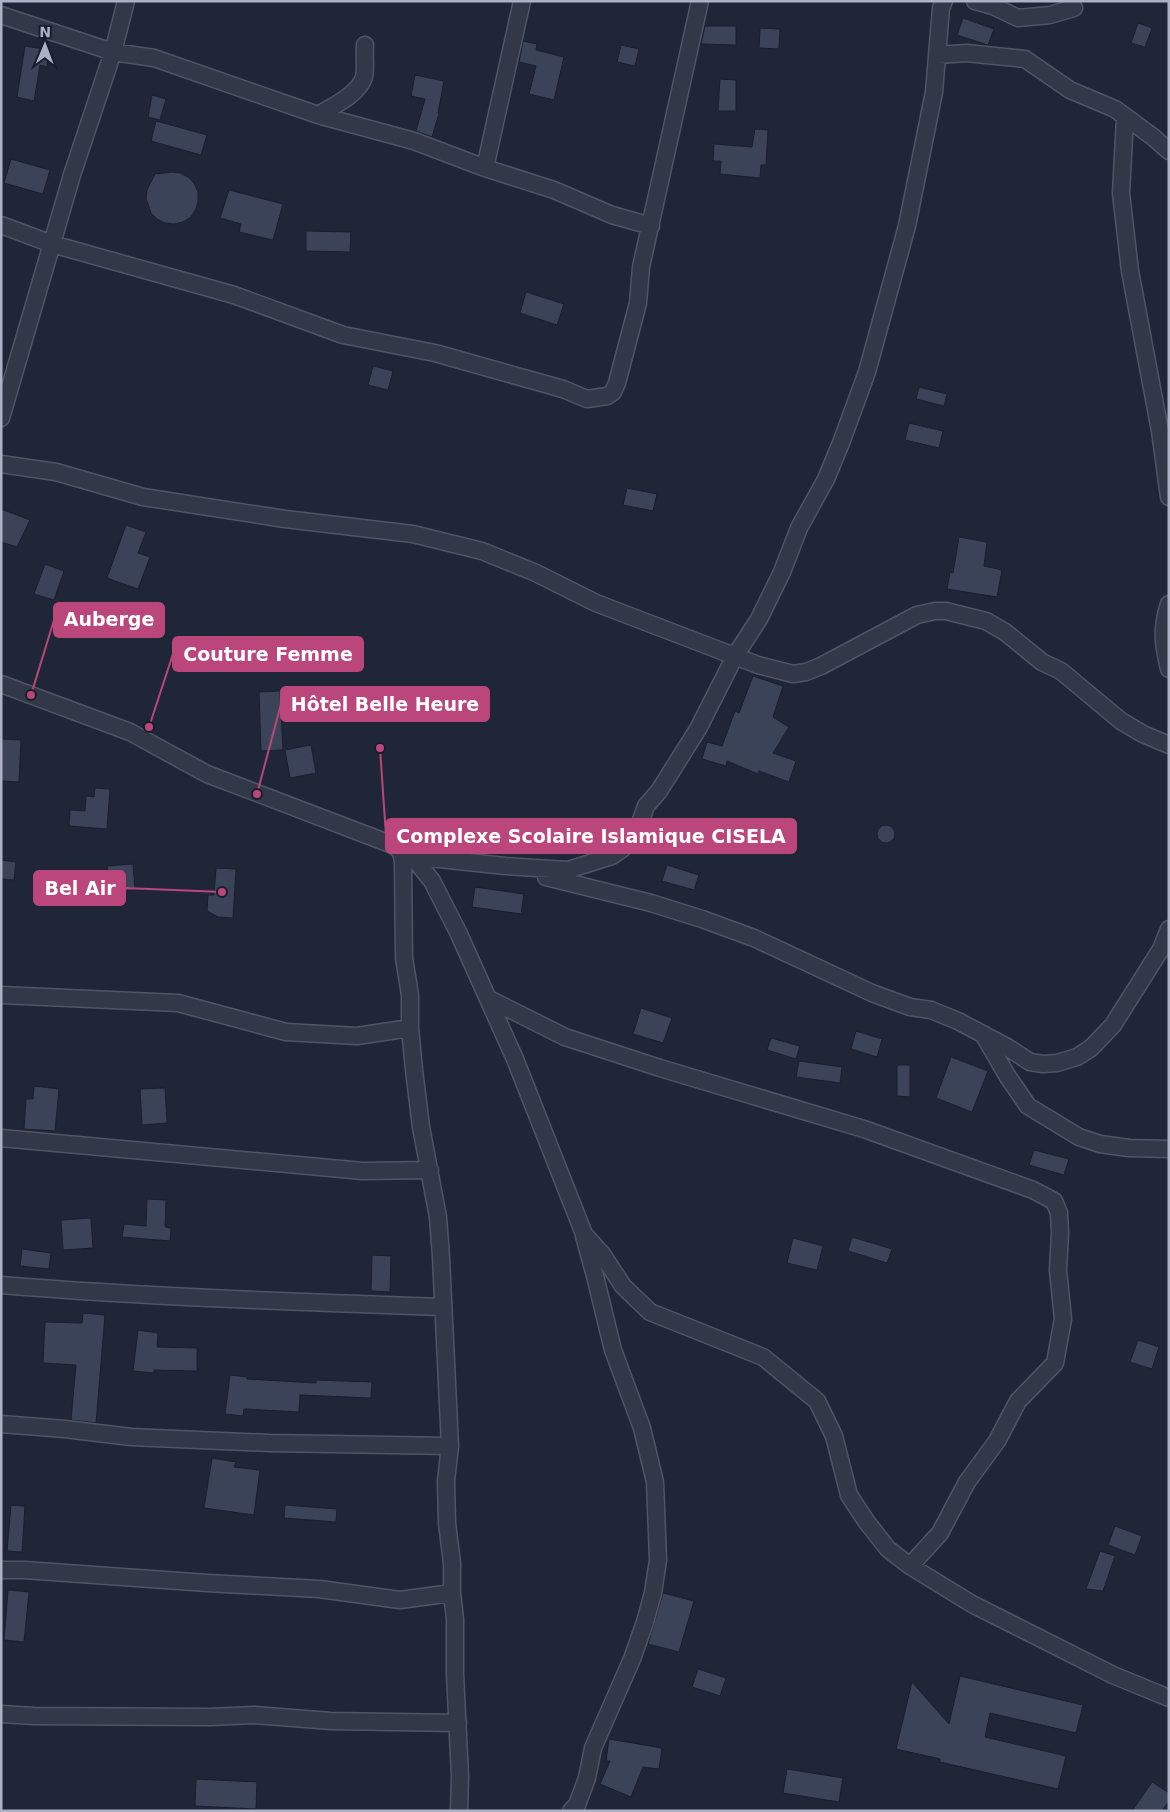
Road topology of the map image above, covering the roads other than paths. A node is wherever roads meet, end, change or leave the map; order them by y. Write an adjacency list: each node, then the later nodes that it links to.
1 (126, 1): 9 (street)
2 (522, 1): 14 (street)
3 (700, 1): 16 (street)
4 (944, 1): 10 (street)
5 (976, 1): 6 (street)
6 (1074, 8)
7 (1, 15): 9 (street)
8 (366, 45): 11 (street)
9 (113, 52): 11 (street); 17 (street)
10 (938, 55): 12 (street); 22 (street)
11 (318, 115): 14 (street)
12 (1125, 118): 13 (street); 20 (street)
13 (1169, 151)
14 (485, 168): 16 (street)
15 (1, 225): 17 (street)
16 (651, 226): 17 (street)
17 (52, 244): 18 (street)
18 (1, 418)
19 (1, 464): 22 (street)
20 (1169, 497)
21 (1169, 604): 23 (street)
22 (735, 656): 25 (street); 28 (street)
23 (1169, 669)
24 (1, 684): 26 (street)
25 (1169, 745)
26 (393, 845): 27 (street); 32 (street)
27 (412, 856): 28 (street); 31 (street)
28 (505, 866): 33 (street)
29 (1169, 930): 33 (street)
30 (1, 995): 32 (street)
31 (489, 999): 37 (street); 42 (street)
32 (410, 1028): 36 (street)
33 (983, 1034): 35 (street)
34 (1, 1138): 36 (street)
35 (1169, 1149)
36 (430, 1170): 39 (street)
37 (584, 1234): 42 (street); 49 (street)
38 (1, 1285): 39 (street)
39 (443, 1307): 41 (street)
40 (1, 1424): 41 (street)
41 (450, 1446): 44 (street)
42 (910, 1566): 45 (street)
43 (1, 1570): 44 (street)
44 (452, 1593): 47 (street)
45 (1169, 1698)
46 (1, 1714): 47 (street)
47 (458, 1723): 48 (street)
48 (459, 1811)
49 (571, 1811)

